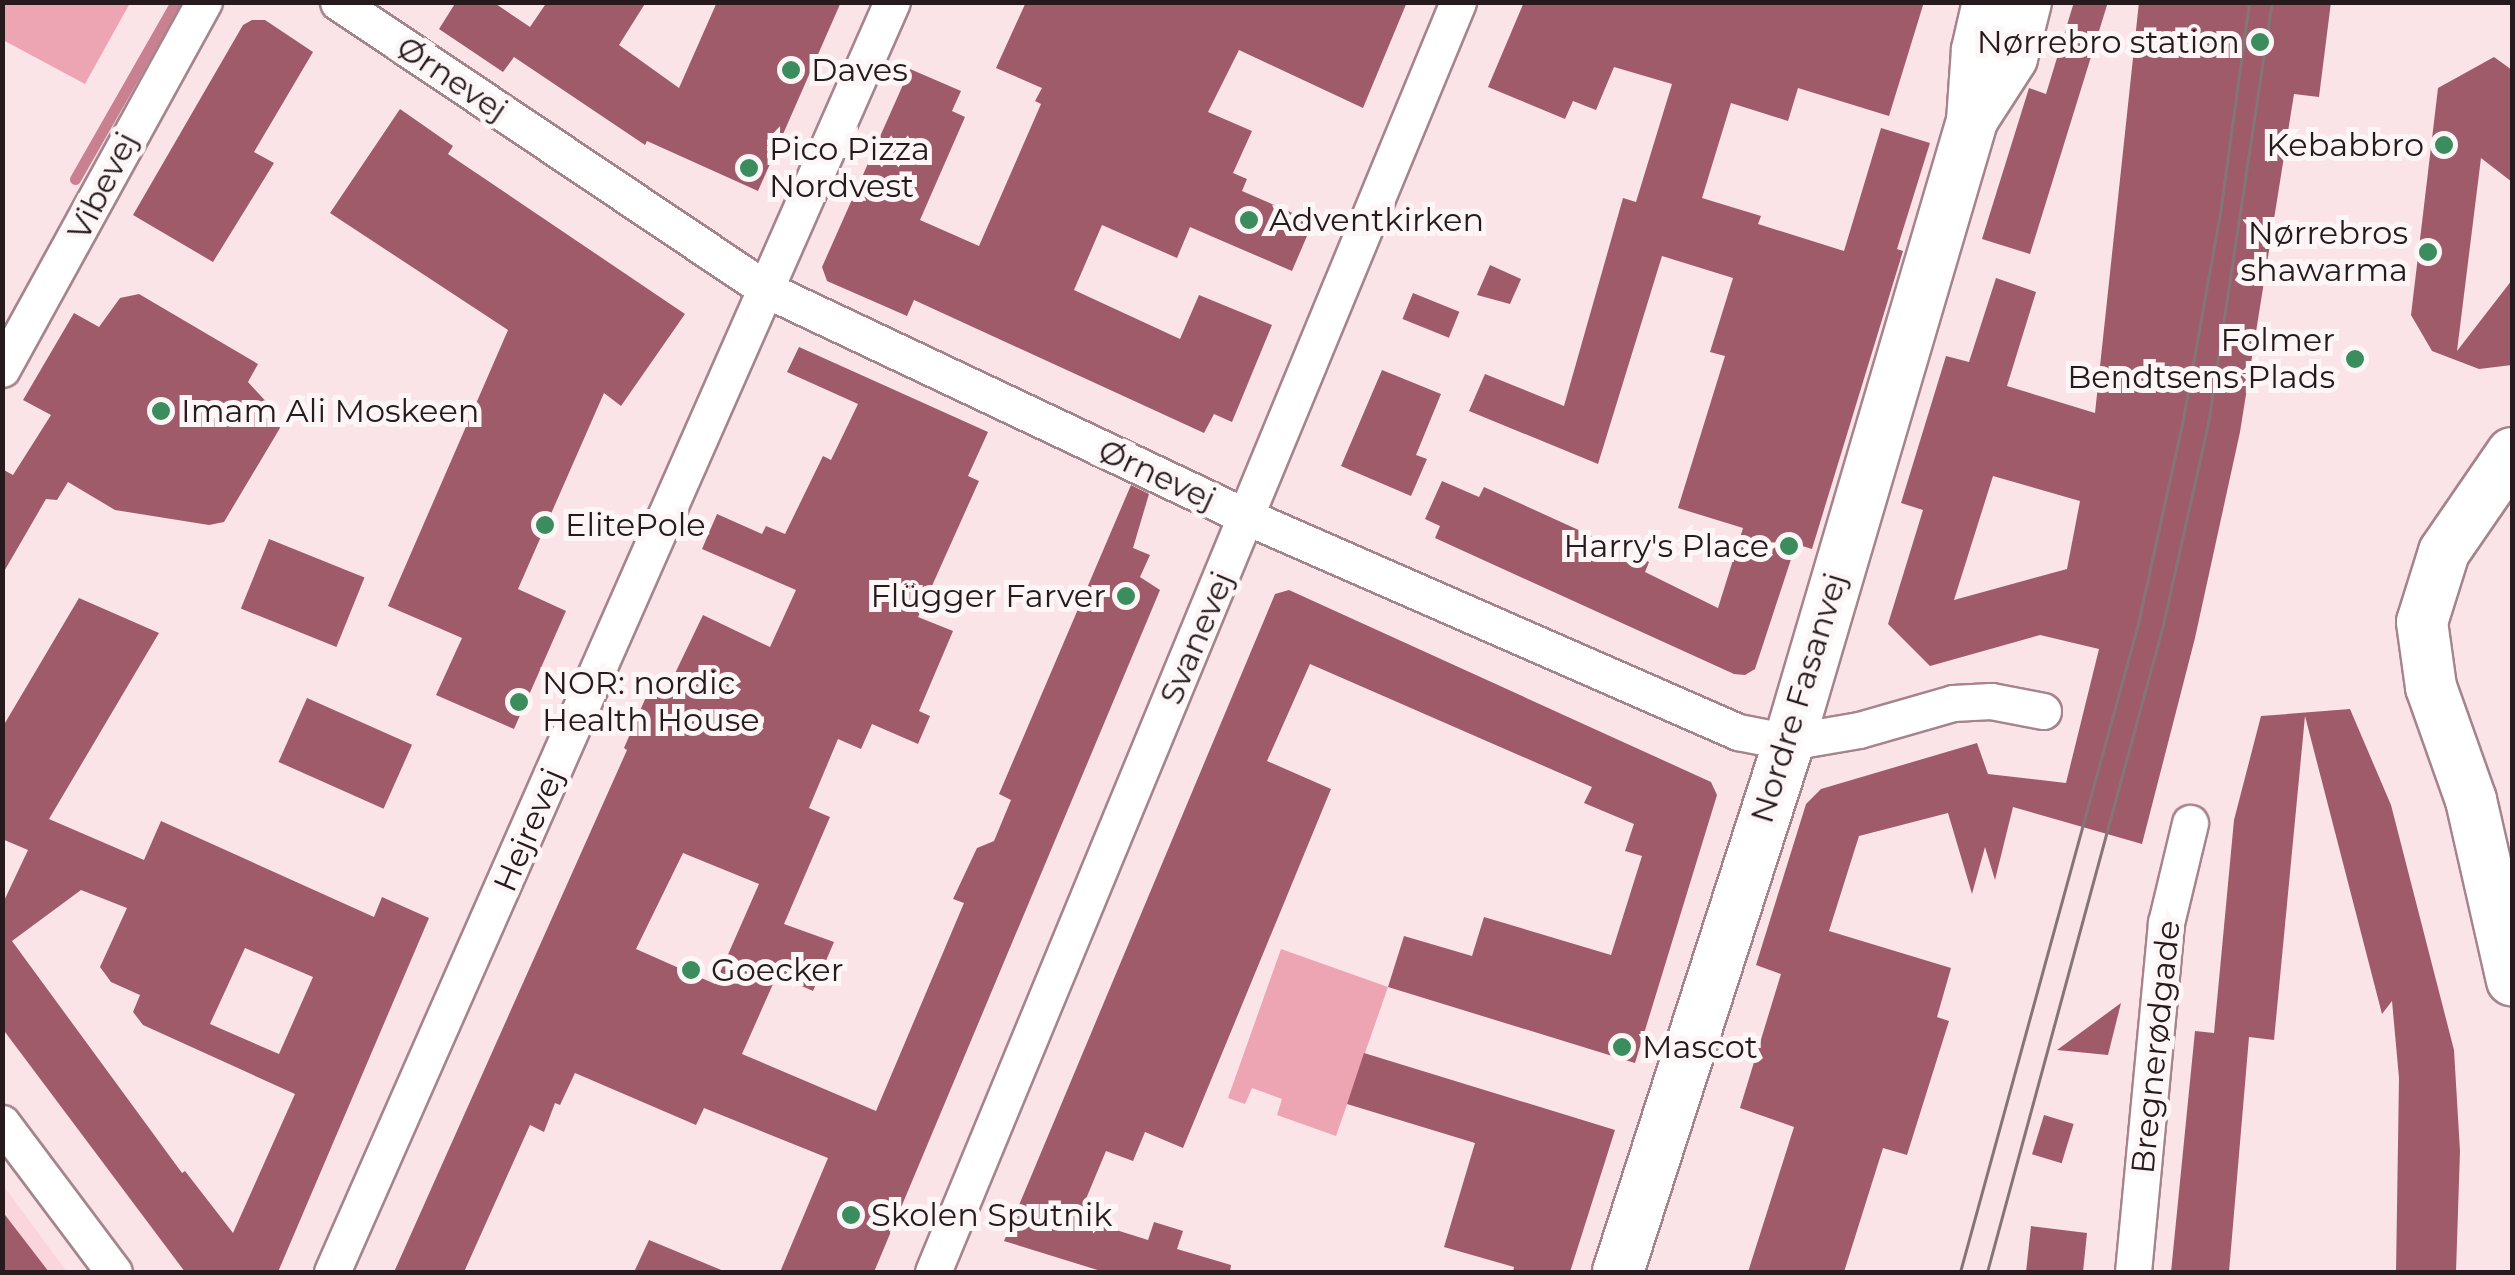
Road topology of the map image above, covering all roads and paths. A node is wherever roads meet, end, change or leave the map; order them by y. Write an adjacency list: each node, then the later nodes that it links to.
1 (204, 2): 9 (street, Vibevej)
2 (338, 2): 8 (street, Ørnevej)
3 (892, 2): 8 (street, Hejrevej)
4 (1458, 2): 11 (street, Svanevej)
5 (1988, 2): 7 (street, Nordre Fasanvej)
6 (2026, 2): 7 (street, Nordre Fasanvej)
7 (1972, 121): 13 (street, Nordre Fasanvej)
8 (768, 290): 11 (street, Ørnevej); 18 (street, Hejrevej)
9 (2, 369)
10 (2512, 453): 15 (street)
11 (1247, 517): 13 (street, Ørnevej); 19 (street, Svanevej)
12 (2043, 711): 13 (street, Ørnevej)
13 (1789, 742): 20 (street, Nordre Fasanvej)
14 (2190, 823): 21 (street, Bregnerødgade)
15 (2512, 980)
16 (2, 1123): 17 (street)
17 (114, 1272)
18 (332, 1272)
19 (933, 1272)
20 (1618, 1272)
21 (2132, 1272)

